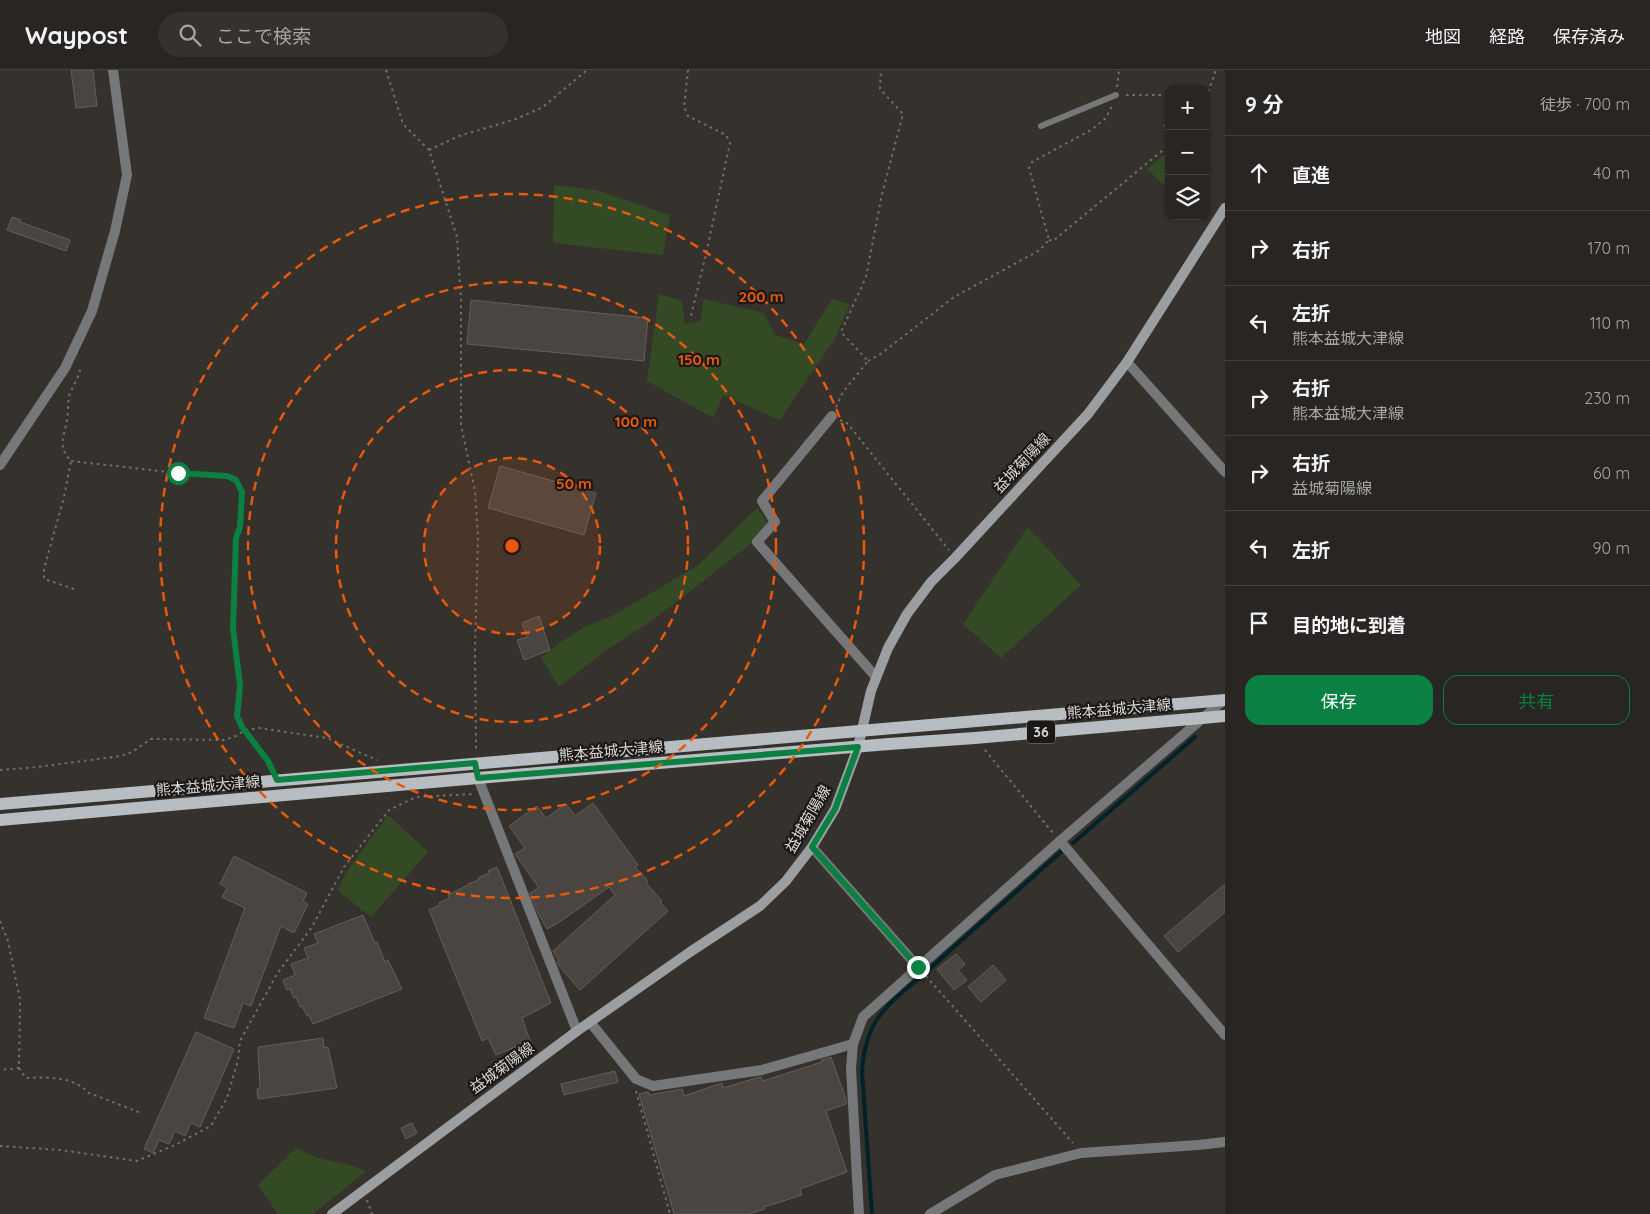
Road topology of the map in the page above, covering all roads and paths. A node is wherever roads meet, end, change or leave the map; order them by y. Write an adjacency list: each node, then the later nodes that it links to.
1 (113, 70): 17 (street)
2 (386, 70): 13 (path)
3 (587, 70): 13 (path)
4 (688, 70): 16 (path)
5 (881, 70): 18 (path)
6 (1119, 70): 9 (path)
7 (1216, 70): 8 (path)
8 (1210, 87)
9 (1116, 95): 10 (path); 11 (lane); 15 (path)
10 (1165, 95)
11 (1042, 126)
12 (1165, 148): 15 (path)
13 (429, 150): 35 (path)
14 (1225, 208): 19 (main road, 益城菊陽線)
15 (1049, 240): 18 (path)
16 (691, 316)
17 (69, 360): 21 (path); 22 (street)
18 (868, 361): 20 (path)
19 (1127, 362): 23 (street); 24 (main road, 益城菊陽線)
20 (832, 416): 24 (path); 26 (street)
21 (72, 461): 25 (path); 30 (path)
22 (0, 465)
23 (1225, 472)
24 (955, 558): 26 (main road, 益城菊陽線)
25 (74, 590)
26 (876, 677): 31 (main road, 益城菊陽線)
27 (1225, 700): 29 (street); 31 (main road, 熊本益城大津線 / 36)
28 (1225, 716): 29 (main road, 熊本益城大津線 / 36)
29 (1205, 718): 32 (main road, 熊本益城大津線 / 36); 42 (street)
30 (245, 730): 34 (path); 36 (path); 38 (path)
31 (862, 731): 33 (main road, 益城菊陽線); 35 (main road, 熊本益城大津線 / 36)
32 (975, 738): 33 (main road, 熊本益城大津線 / 36); 42 (path)
33 (858, 747): 37 (main road, 熊本益城大津線 / 36); 43 (main road, 益城菊陽線)
34 (378, 760)
35 (475, 763): 38 (main road, 熊本益城大津線 / 36)
36 (0, 770)
37 (478, 778): 39 (street); 41 (main road, 熊本益城大津線 / 36)
38 (277, 780): 40 (main road, 熊本益城大津線 / 36)
39 (483, 793): 47 (street); 55 (path)
40 (0, 804)
41 (0, 820)
42 (1060, 841): 45 (street); 48 (street)
43 (812, 847): 45 (street); 46 (main road, 益城菊陽線)
44 (0, 921): 50 (path)
45 (918, 967): 49 (street); 56 (path)
46 (590, 1022): 47 (main road, 益城菊陽線); 52 (street)
47 (577, 1031): 57 (main road, 益城菊陽線)
48 (1225, 1035)
49 (853, 1044): 52 (street); 59 (street)
50 (19, 1068): 51 (path); 53 (path)
51 (0, 1070)
52 (636, 1079): 58 (path)
53 (141, 1113)
54 (1225, 1142): 56 (street)
55 (0, 1146)
56 (1081, 1152): 60 (street)
57 (332, 1214)
58 (670, 1214)
59 (859, 1214)
60 (930, 1214)

